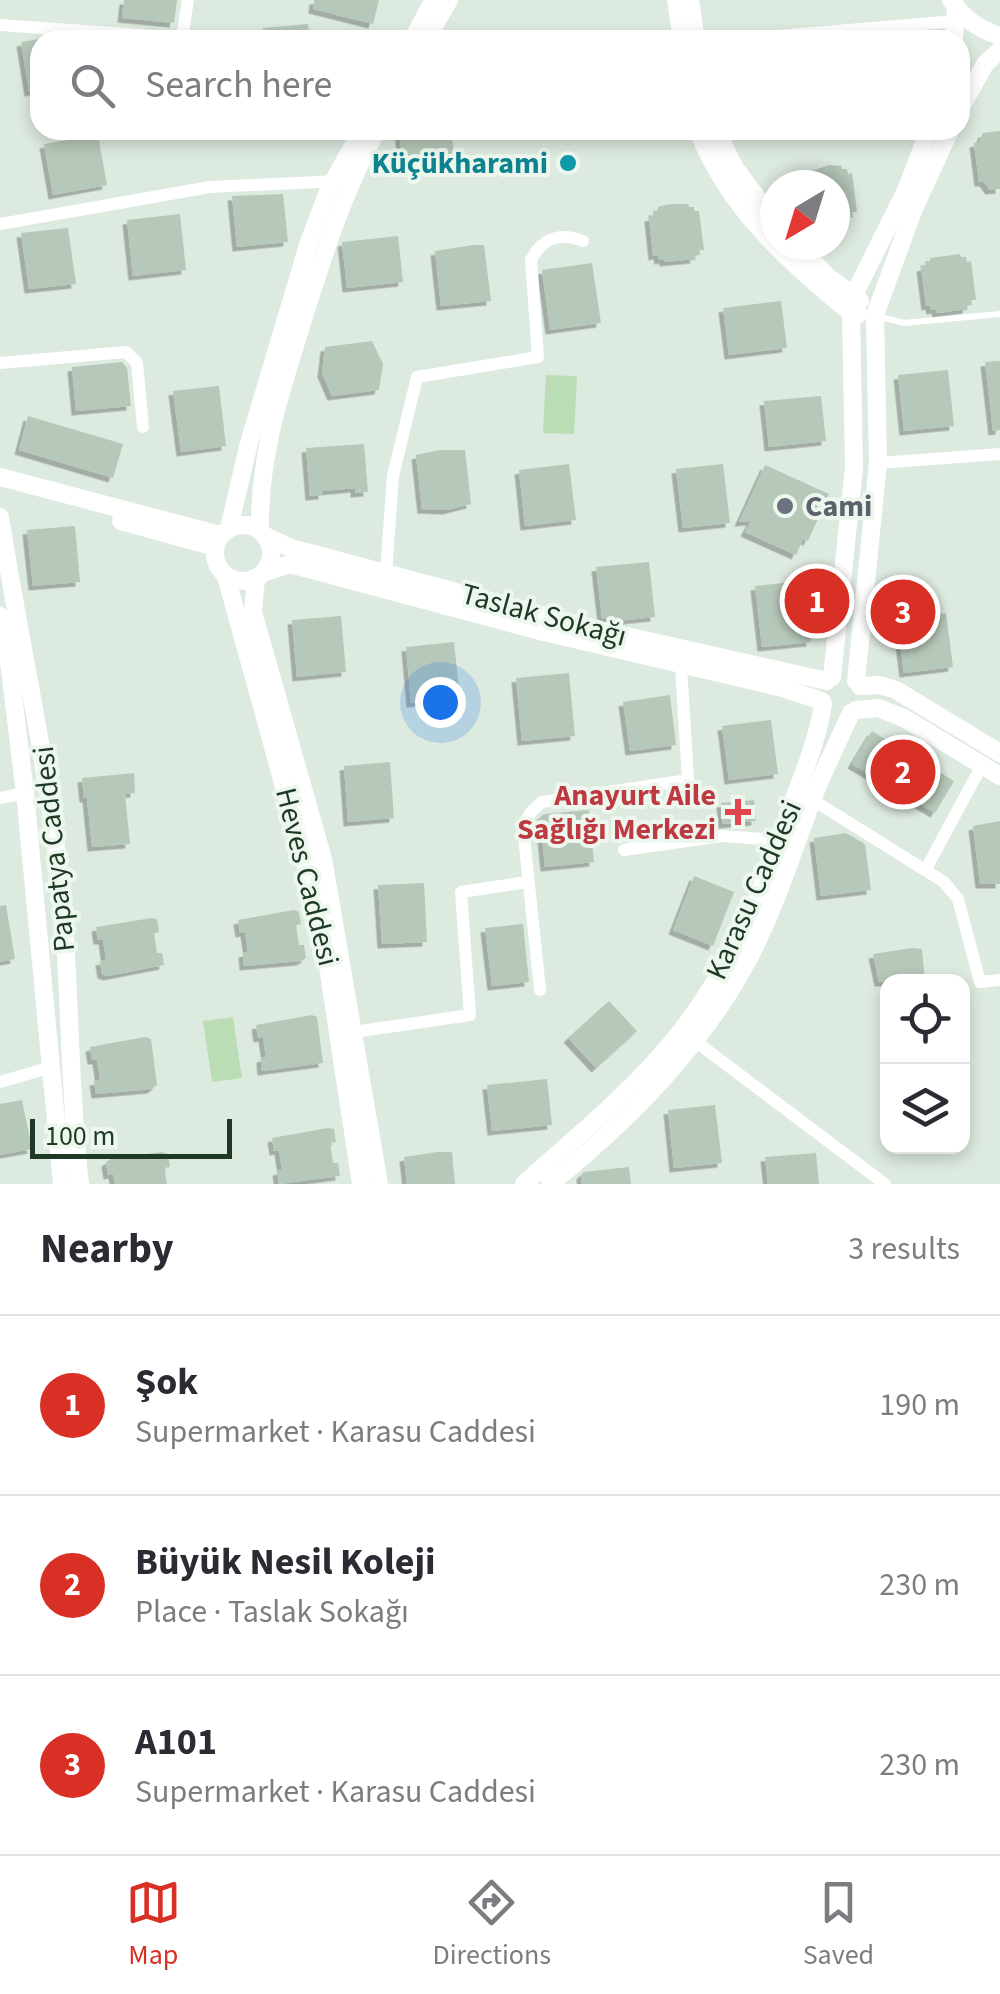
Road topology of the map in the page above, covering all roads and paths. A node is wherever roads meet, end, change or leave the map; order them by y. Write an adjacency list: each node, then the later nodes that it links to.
1 (188, 0): 9 (street)
2 (434, 0): 10 (street)
3 (449, 0): 11 (street)
4 (676, 0): 12 (street)
5 (690, 0): 13 (street)
6 (954, 9): 14 (street); 15 (street)
7 (0, 25): 8 (street)
8 (70, 30)
9 (183, 30)
10 (418, 30)
11 (432, 30)
12 (680, 30)
13 (694, 30)
14 (803, 30)
15 (1000, 36)
16 (1000, 50): 17 (street)
17 (970, 91)
18 (358, 140): 24 (street)
19 (371, 140): 24 (street)
20 (703, 140): 29 (street)
21 (721, 140): 25 (street)
22 (926, 140): 29 (street)
23 (945, 140): 31 (street)
24 (343, 180): 26 (street); 39 (street); 40 (street)
25 (760, 201)
26 (0, 224)
27 (583, 241): 41 (street)
28 (811, 260): 29 (street)
29 (853, 304): 31 (street); 46 (street)
30 (1000, 314): 31 (lane)
31 (875, 315): 35 (street)
32 (0, 363): 33 (street)
33 (143, 427)
34 (1000, 454): 35 (street)
35 (878, 463): 47 (street)
36 (0, 477): 40 (street)
37 (0, 488): 40 (street)
38 (0, 516): 67 (street, Papatya Caddesi)
39 (262, 533): 40 (street); 41 (street, Taslak Sokağı); 43 (street)
40 (221, 537): 42 (street)
41 (386, 574): 46 (street, Taslak Sokağı)
42 (226, 576): 43 (street); 68 (street, Heves Caddesi)
43 (260, 576): 45 (street, Taslak Sokağı); 62 (street, Heves Caddesi)
44 (0, 616): 53 (street, Papatya Caddesi)
45 (681, 666): 48 (street, Taslak Sokağı); 59 (street)
46 (830, 679): 47 (street); 48 (street)
47 (858, 683): 49 (street); 50 (street)
48 (823, 703): 49 (street); 56 (street, Karasu Caddesi)
49 (854, 711): 51 (street); 55 (street, Karasu Caddesi)
50 (1000, 754)
51 (982, 765): 52 (street); 58 (street)
52 (1000, 776)
53 (25, 793): 54 (street); 64 (street, Papatya Caddesi)
54 (0, 798)
55 (813, 800): 58 (street); 63 (street, Karasu Caddesi)
56 (780, 840): 57 (street); 70 (street, Karasu Caddesi)
57 (624, 850)
58 (926, 870): 60 (street)
59 (527, 882): 61 (street); 62 (street)
60 (1000, 980)
61 (540, 990)
62 (354, 1032): 69 (street, Heves Caddesi)
63 (695, 1040): 71 (street, Karasu Caddesi); 72 (street)
64 (52, 1067): 65 (street); 66 (street, Papatya Caddesi)
65 (0, 1082)
66 (62, 1184)
67 (80, 1184)
68 (362, 1184)
69 (379, 1184)
70 (524, 1184)
71 (550, 1184)
72 (885, 1184)

